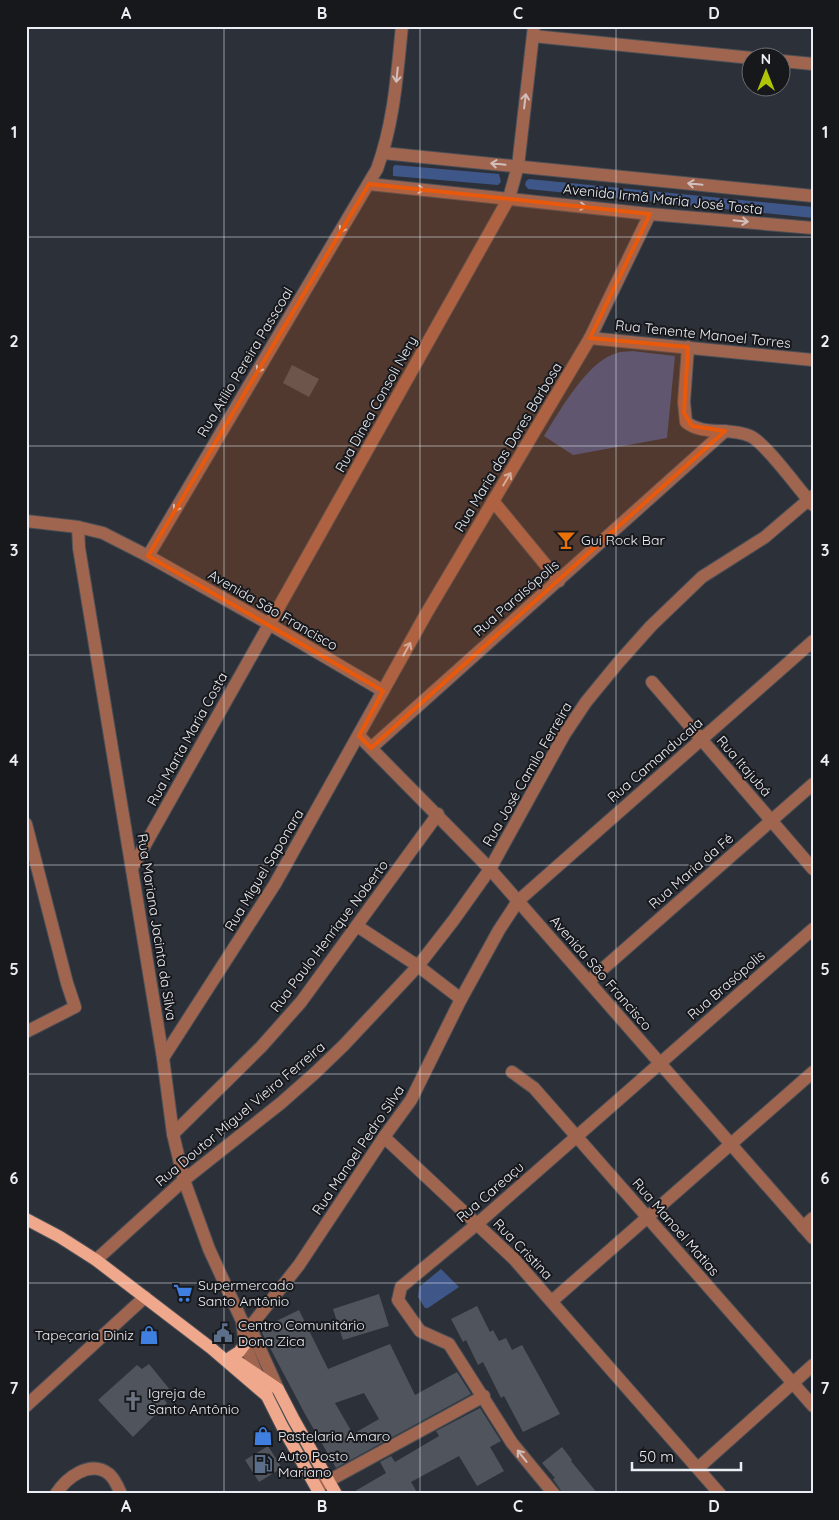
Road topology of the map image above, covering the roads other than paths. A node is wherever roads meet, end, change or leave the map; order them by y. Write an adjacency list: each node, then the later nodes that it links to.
1 (402, 26): 6 (street, one-way to 6)
2 (534, 31): 3 (street); 7 (street, one-way to 2)
3 (742, 57)
4 (792, 62): 5 (street)
5 (813, 64)
6 (383, 153): 7 (street, Avenida Irmã Maria José Tosta, one-way to 6); 8 (street)
7 (518, 166): 9 (street, Avenida Irmã Maria José Tosta, one-way to 7); 10 (street)
8 (369, 184): 10 (street, Avenida Irmã Maria José Tosta, one-way to 10); 21 (street, Rua Atílio Pereira Passcoal, one-way to 21)
9 (813, 196)
10 (509, 198): 11 (street, Avenida Irmã Maria José Tosta, one-way to 11); 23 (street, Rua Dinea Consoli Nery)
11 (650, 214): 12 (street, Avenida Irmã Maria José Tosta, one-way to 12); 13 (street, Rua Maria das Dores Barbosa)
12 (813, 228)
13 (590, 338): 14 (street, Rua Tenente Manoel Torres); 18 (street, Rua Maria das Dores Barbosa, one-way to 13)
14 (688, 348): 15 (street, Rua Tenente Manoel Torres); 16 (street)
15 (813, 360)
16 (725, 431): 17 (street); 22 (street, Rua Paraisópolis)
17 (811, 500): 35 (street, Rua José Camilo Ferreira)
18 (493, 501): 22 (street); 26 (street, Rua Maria das Dores Barbosa, one-way to 18)
19 (26, 521): 20 (street, Avenida São Francisco)
20 (78, 527): 21 (street, Avenida São Francisco); 34 (street, Rua Mariana Jacinta da Silva)
21 (148, 556): 23 (street, Avenida São Francisco)
22 (559, 581): 29 (street, Rua Paraisópolis)
23 (269, 624): 26 (street, Avenida São Francisco); 34 (street, Rua Marta Maria Costa)
24 (813, 641): 28 (street, Rua Camanducaia)
25 (652, 682): 28 (street, Rua Itajubá)
26 (383, 692): 27 (street, Rua Miguel Saponara)
27 (359, 736): 29 (street, Avenida São Francisco); 44 (street, Rua Miguel Saponara)
28 (701, 739): 32 (street, Rua Itajubá); 37 (street, Rua Camanducaia)
29 (371, 748): 31 (street, Avenida São Francisco)
30 (813, 784): 32 (street, Rua Maria da Fé)
31 (438, 814): 35 (street, Avenida São Francisco); 38 (street, Rua Paulo Henrique Noberto)
32 (771, 821): 36 (street, Rua Itajubá); 41 (street, Rua Maria da Fé)
33 (26, 824): 43 (street)
34 (132, 868): 44 (street, Rua Mariana Jacinta da Silva)
35 (490, 869): 37 (street, Avenida São Francisco); 40 (street, Rua Doutor Miguel Vieira Ferreira)
36 (813, 869)
37 (518, 901): 41 (street, Avenida São Francisco); 42 (street, Rua Manoel Pedro Silva)
38 (358, 926): 40 (street); 48 (street, Rua Paulo Henrique Noberto)
39 (813, 929): 45 (street, Rua Brasópolis)
40 (418, 966): 42 (street); 52 (street, Rua Doutor Miguel Vieira Ferreira)
41 (588, 981): 45 (street, Avenida São Francisco)
42 (461, 999): 50 (street, Rua Manoel Pedro Silva)
43 (26, 1032)
44 (163, 1058): 48 (street, Rua Mariana Jacinta da Silva)
45 (660, 1063): 49 (street, Rua Careaçu); 51 (street, Avenida São Francisco)
46 (512, 1072): 49 (street, Rua Manoel Matias)
47 (813, 1072): 51 (street)
48 (173, 1134): 52 (street, Rua Mariana Jacinta da Silva)
49 (576, 1136): 53 (street, Rua Manoel Matias); 56 (street, Rua Careaçu)
50 (384, 1137): 56 (street, Rua Cristina); 62 (street, Rua Manoel Pedro Silva)
51 (731, 1144): 53 (street); 57 (street, Avenida São Francisco)
52 (184, 1180): 59 (street, Rua Doutor Miguel Vieira Ferreira); 62 (street, Rua Mariana Jacinta da Silva)
53 (647, 1217): 61 (street); 68 (street, Rua Manoel Matias)
54 (813, 1218): 57 (street)
55 (26, 1219): 59 (main road)
56 (477, 1224): 61 (street, Rua Cristina); 70 (street, Rua Careaçu)
57 (803, 1227): 58 (street, Avenida São Francisco)
58 (813, 1238)
59 (96, 1260): 60 (main road)
60 (146, 1297): 64 (main road); 71 (street)
61 (552, 1301): 76 (street, Rua Cristina)
62 (246, 1324): 63 (street, Rua Mariana Jacinta da Silva); 69 (street, Rua Mariana Jacinta da Silva)
63 (245, 1344): 65 (main road); 67 (street, Rua Mariana Jacinta da Silva)
64 (211, 1348): 65 (main road); 69 (main road)
65 (231, 1357): 67 (main road)
66 (813, 1365): 68 (street)
67 (258, 1377): 69 (main road)
68 (793, 1384): 72 (street, Rua Manoel Matias); 76 (street)
69 (272, 1393): 73 (main road)
70 (484, 1396): 77 (street); 82 (street, one-way to 70)
71 (26, 1406)
72 (813, 1406)
73 (288, 1423): 74 (main road); 75 (main road)
74 (305, 1440): 75 (main road); 77 (main road)
75 (294, 1447): 78 (main road)
76 (698, 1468): 83 (street, Rua Cristina)
77 (329, 1481): 78 (street); 81 (main road)
78 (318, 1491)
79 (56, 1494): 80 (street)
80 (121, 1494)
81 (336, 1494)
82 (554, 1494)
83 (720, 1494)

